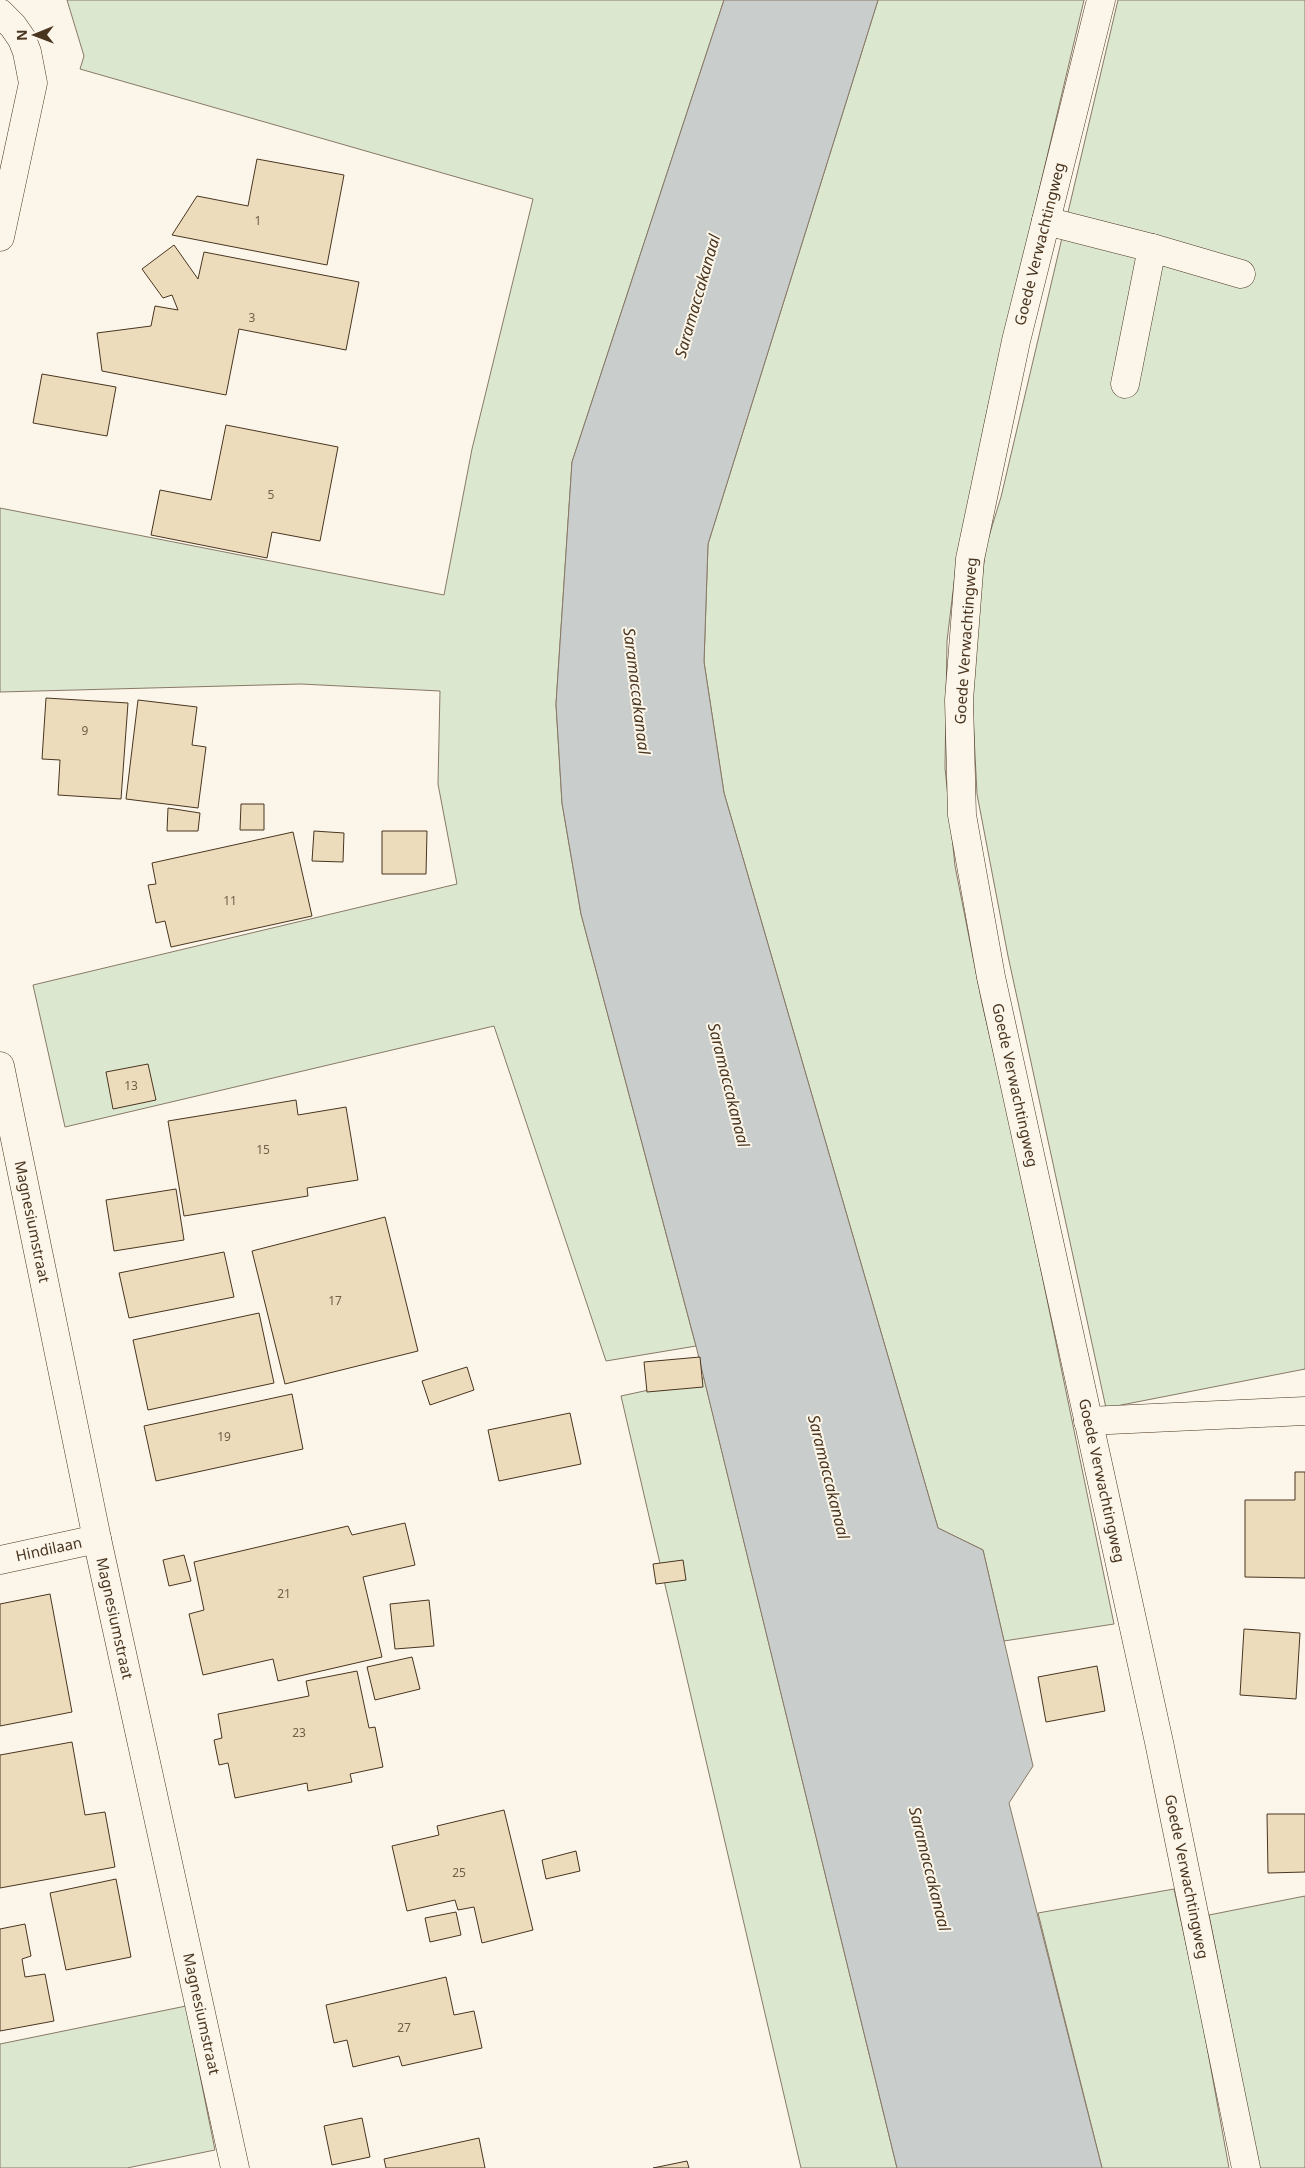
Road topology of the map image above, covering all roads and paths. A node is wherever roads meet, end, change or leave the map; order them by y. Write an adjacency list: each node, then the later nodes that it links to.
1 (1101, 0): 3 (street, Goede Verwachtingweg)
2 (0, 13): 4 (street)
3 (1046, 221): 5 (street); 10 (street, Goede Verwachtingweg)
4 (0, 237)
5 (1152, 248): 6 (street); 7 (street)
6 (1242, 274)
7 (1125, 384)
8 (0, 1066): 11 (street, Magnesiumstraat)
9 (1305, 1411): 10 (street)
10 (1088, 1421): 14 (street, Goede Verwachtingweg)
11 (97, 1539): 12 (street, Hindilaan); 13 (street, Magnesiumstraat)
12 (0, 1560)
13 (235, 2168)
14 (1246, 2168)

